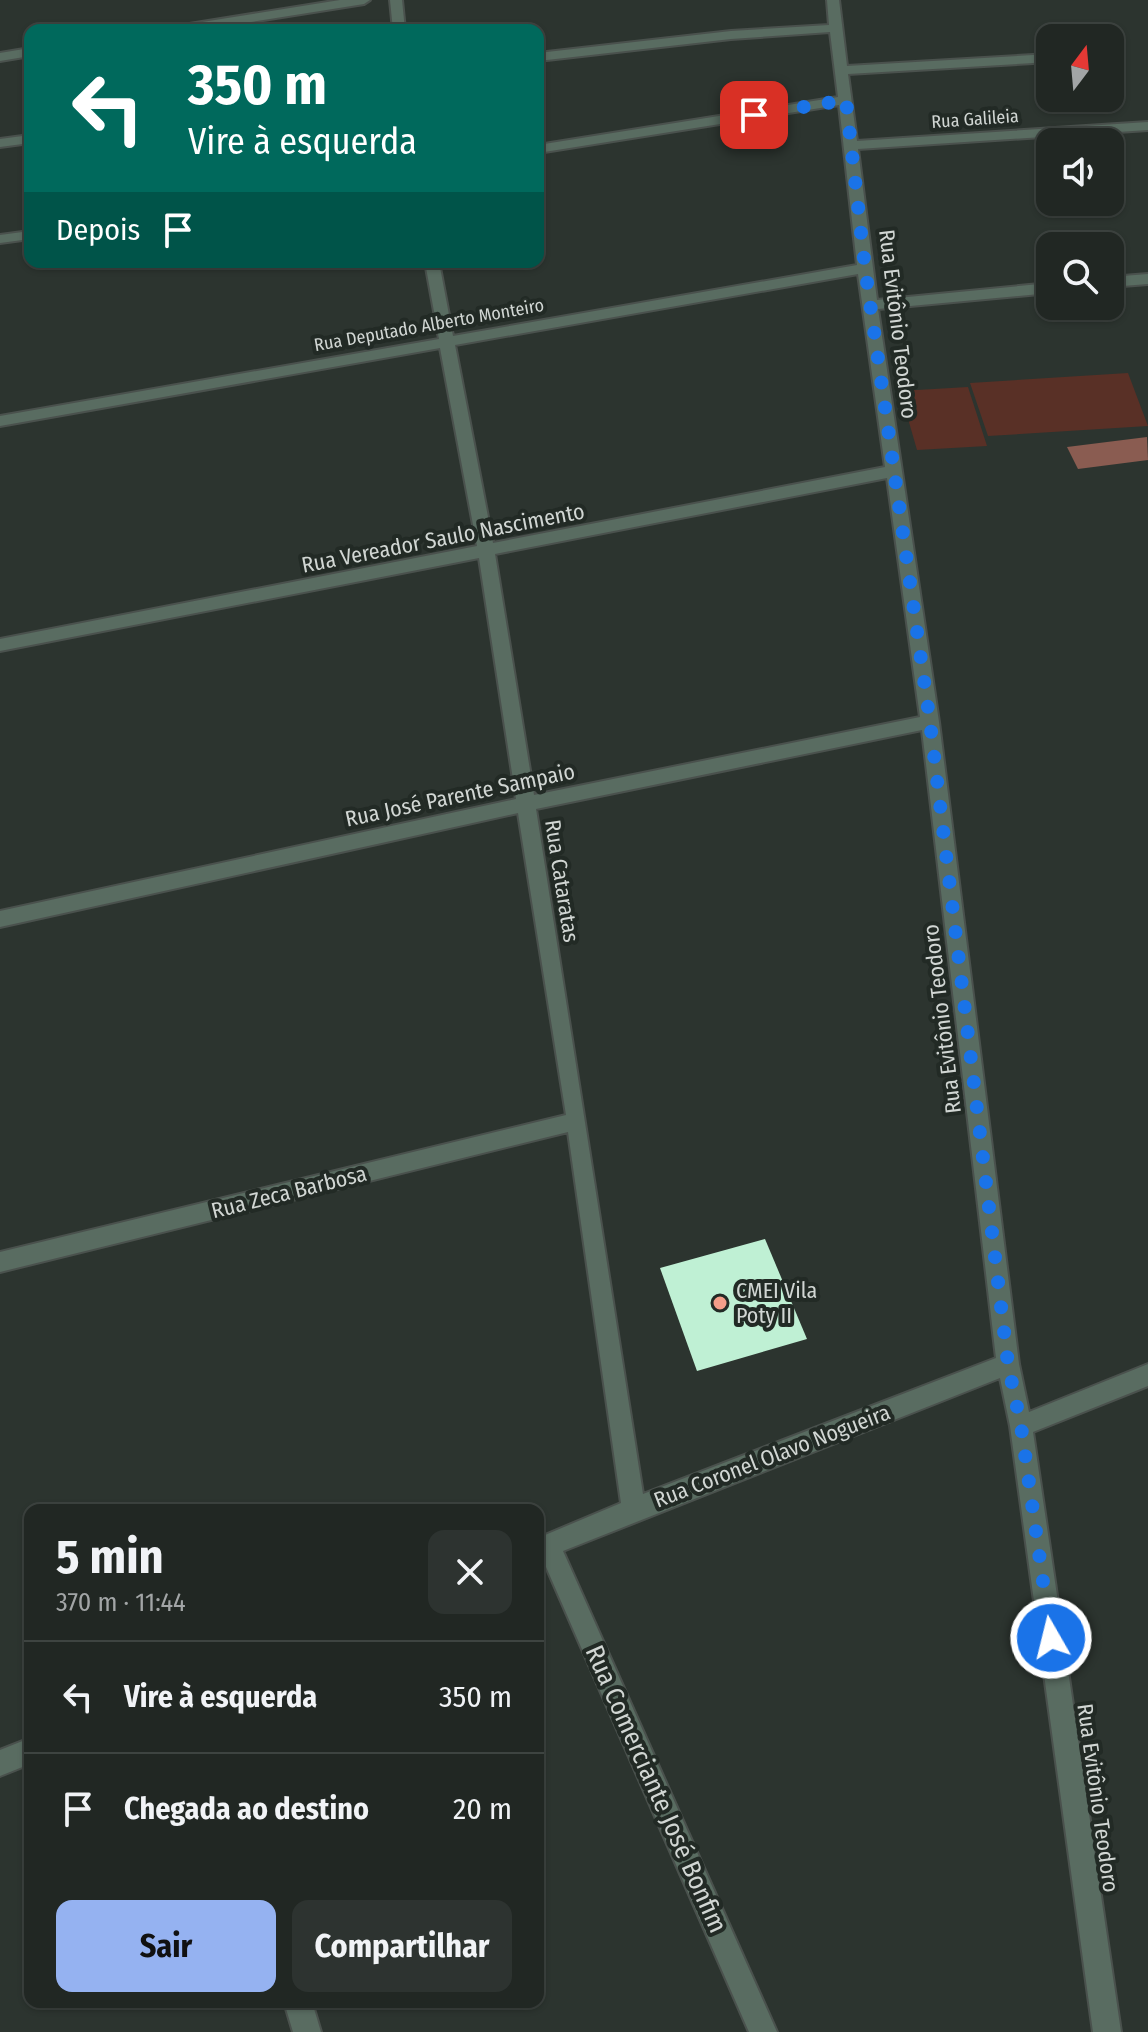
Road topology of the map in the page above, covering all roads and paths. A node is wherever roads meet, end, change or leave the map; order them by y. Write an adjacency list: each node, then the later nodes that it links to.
1 (364, 0): 4 (street)
2 (396, 0): 5 (street)
3 (833, 0): 6 (street, Rua Evitônio Teodoro)
4 (214, 24)
5 (398, 24)
6 (836, 28): 8 (street); 11 (street, Rua Evitônio Teodoro)
7 (24, 53): 9 (street)
8 (544, 56)
9 (0, 57)
10 (1036, 59): 11 (street)
11 (842, 70): 12 (street, Rua Evitônio Teodoro)
12 (846, 100): 16 (street, Rua Evitônio Teodoro); 17 (street)
13 (1148, 126): 16 (street, Rua Galileia)
14 (24, 140): 15 (street)
15 (0, 143)
16 (852, 145): 21 (street, Rua Evitônio Teodoro)
17 (544, 148)
18 (24, 236): 19 (street)
19 (0, 239)
20 (433, 268): 26 (street, Rua Cataratas)
21 (865, 268): 25 (street, Rua Evitônio Teodoro); 26 (street, Rua Deputado Alberto Monteiro)
22 (1148, 279): 23 (street)
23 (1124, 281)
24 (1036, 289): 25 (street)
25 (871, 305): 28 (street, Rua Evitônio Teodoro)
26 (445, 342): 27 (street, Rua Deputado Alberto Monteiro); 29 (street, Rua Cataratas)
27 (0, 421)
28 (893, 471): 29 (street, Rua Vereador Saulo Nascimento); 31 (street, Rua Evitônio Teodoro)
29 (486, 552): 30 (street, Rua Vereador Saulo Nascimento); 32 (street, Rua Cataratas)
30 (0, 645)
31 (930, 722): 32 (street, Rua José Parente Sampaio); 36 (street, Rua Evitônio Teodoro)
32 (526, 804): 33 (street, Rua José Parente Sampaio); 34 (street, Rua Cataratas)
33 (0, 919)
34 (577, 1121): 35 (street, Rua Zeca Barbosa); 39 (street, Rua Cataratas)
35 (0, 1262)
36 (1008, 1364): 38 (street, Rua Evitônio Teodoro); 39 (street, Rua Coronel Olavo Nogueira)
37 (1148, 1375): 38 (street)
38 (1021, 1426): 47 (street, Rua Evitônio Teodoro)
39 (634, 1509): 40 (street, Rua Coronel Olavo Nogueira)
40 (544, 1548)
41 (544, 1550): 46 (street, Rua Comerciante José Bonfim)
42 (24, 1753): 43 (street)
43 (0, 1763)
44 (300, 2008): 45 (street)
45 (307, 2032)
46 (763, 2032)
47 (1107, 2032)

